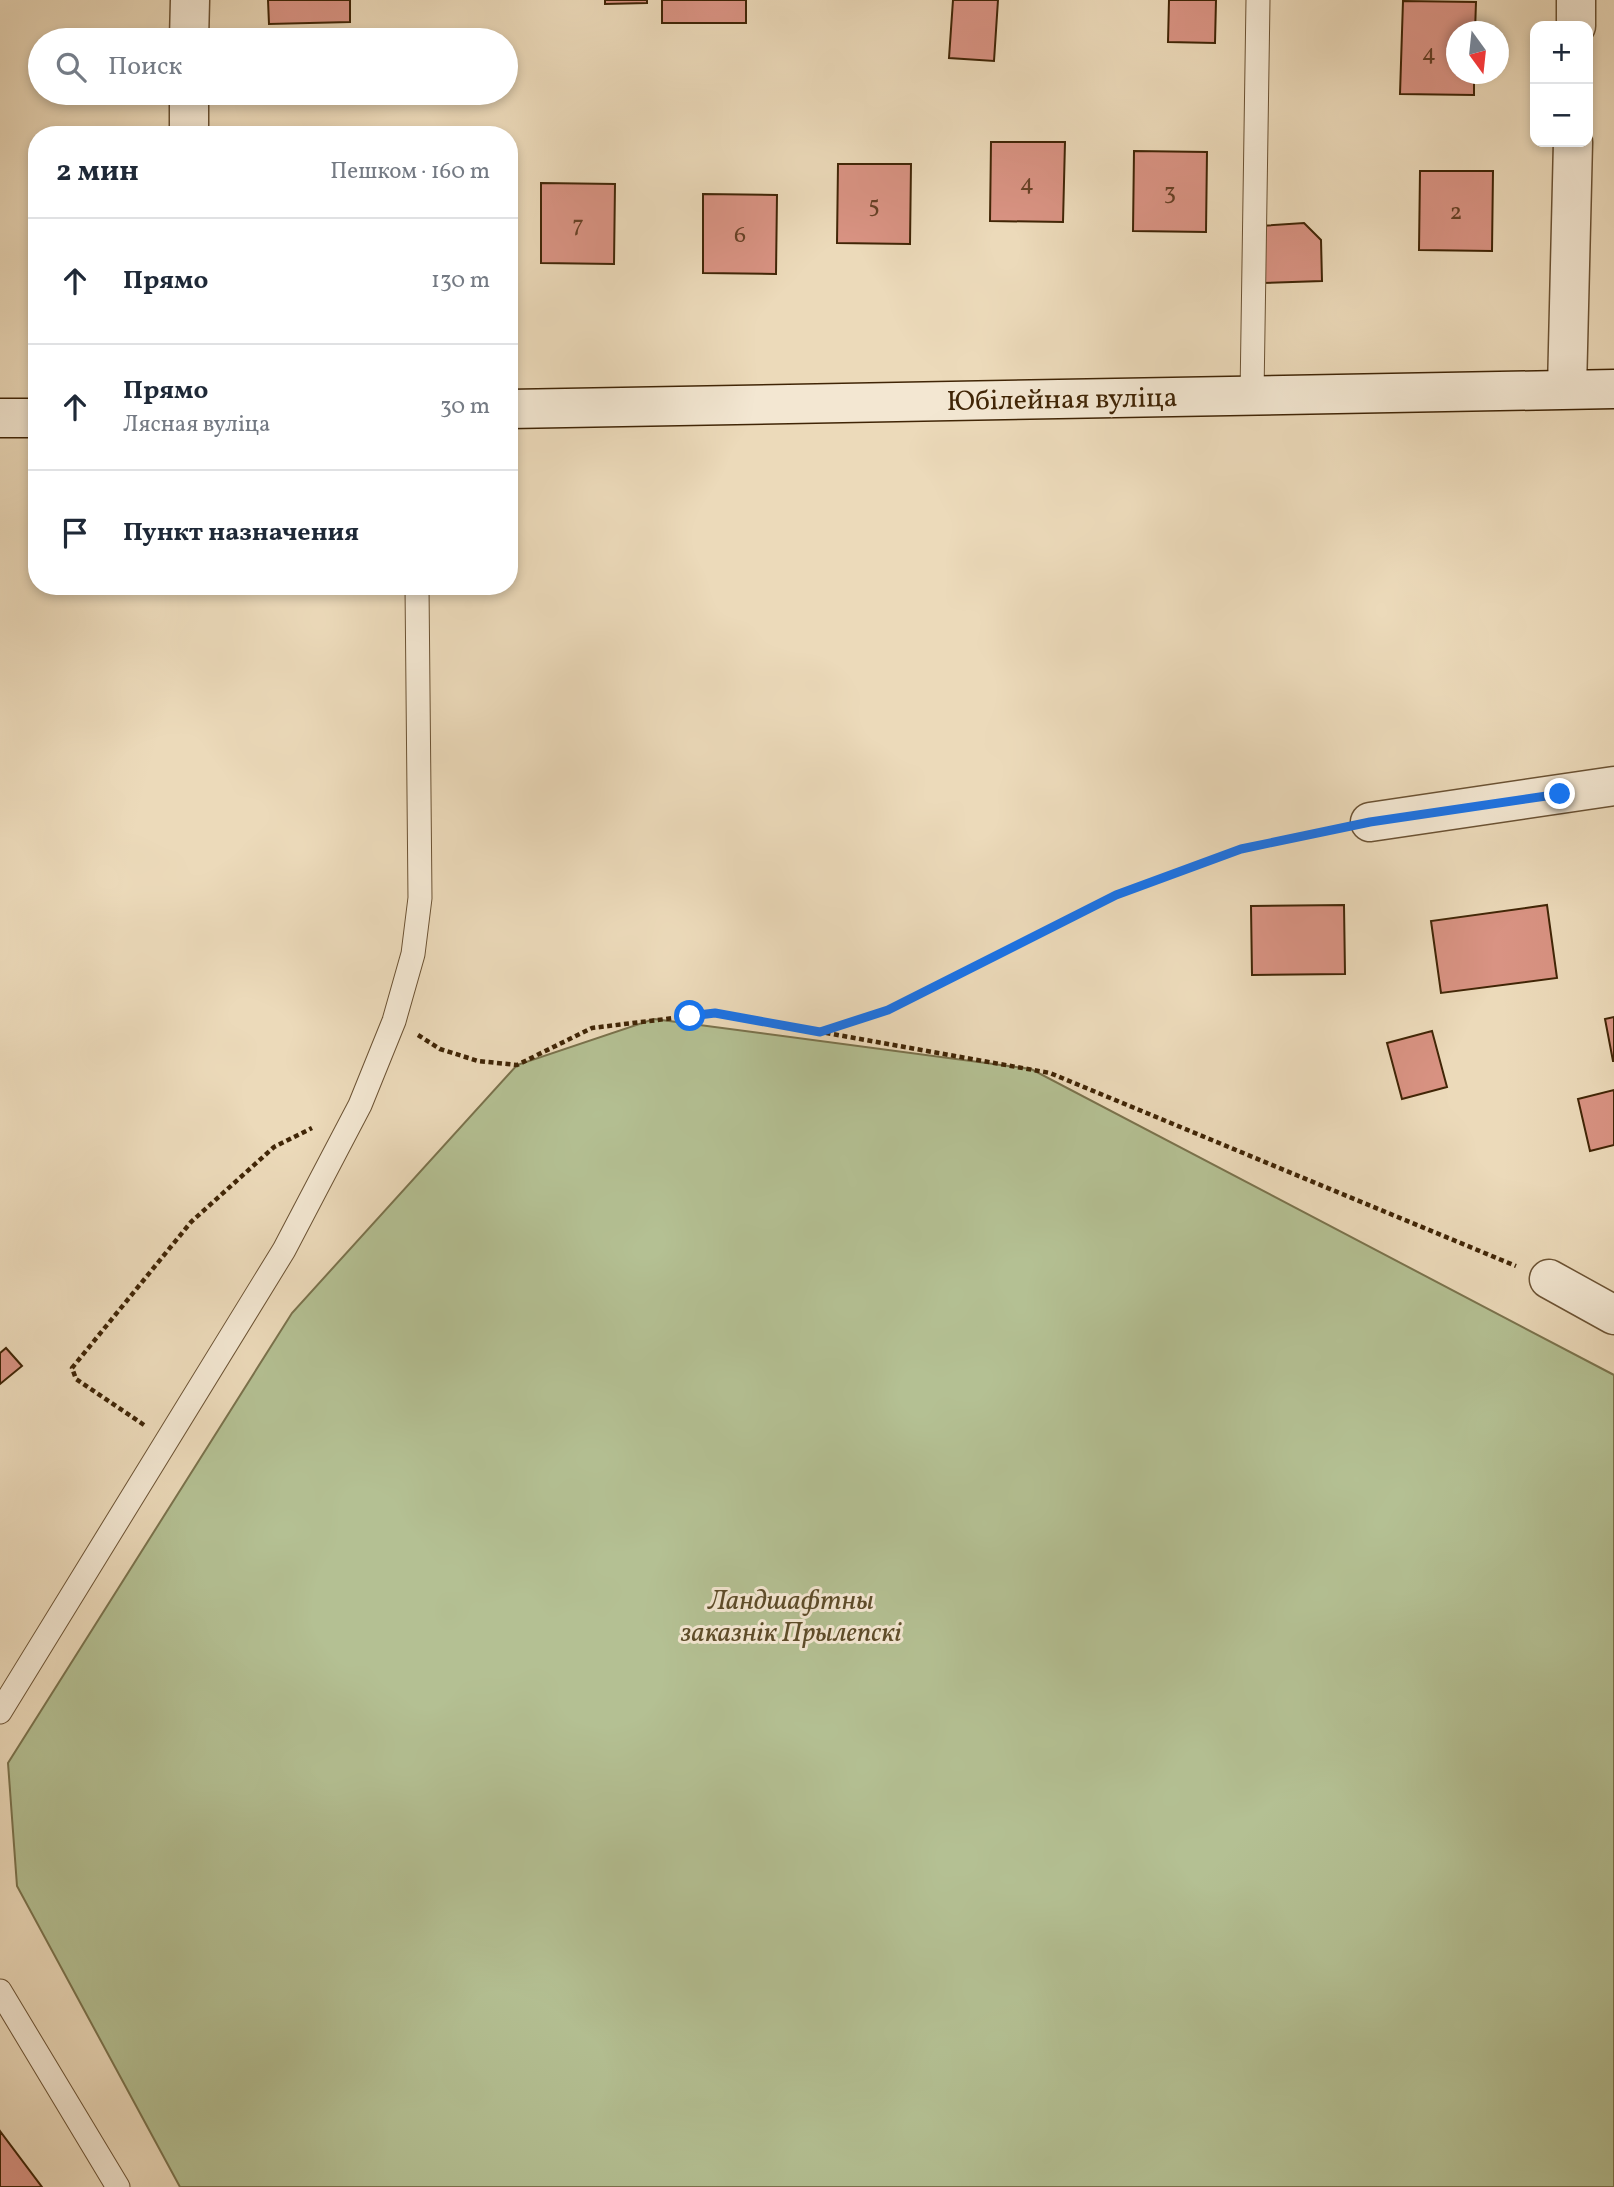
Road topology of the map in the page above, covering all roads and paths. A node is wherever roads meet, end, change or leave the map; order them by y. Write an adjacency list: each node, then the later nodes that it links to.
1 (190, 0): 5 (main road)
2 (1258, 0): 11 (lane)
3 (1576, 0): 4 (main road)
4 (1576, 21)
5 (190, 28)
6 (189, 105): 7 (main road)
7 (189, 126)
8 (1573, 147): 9 (main road)
9 (1567, 389): 10 (main road, Юбілейная вуліца); 11 (main road, Юбілейная вуліца)
10 (1614, 389)
11 (1252, 395): 12 (main road, Юбілейная вуліца)
12 (518, 409)
13 (0, 418): 14 (main road)
14 (28, 418)
15 (417, 595): 18 (lane)
16 (1614, 786): 17 (main road)
17 (1370, 822): 19 (path)
18 (394, 1021): 19 (path); 20 (lane)
19 (820, 1032): 21 (path)
20 (360, 1105): 23 (lane); 23 (path)
21 (1549, 1279): 22 (main road)
22 (1614, 1315)
23 (167, 1440): 24 (lane)
24 (0, 1712)
25 (0, 1991): 26 (lane)
26 (118, 2187)

